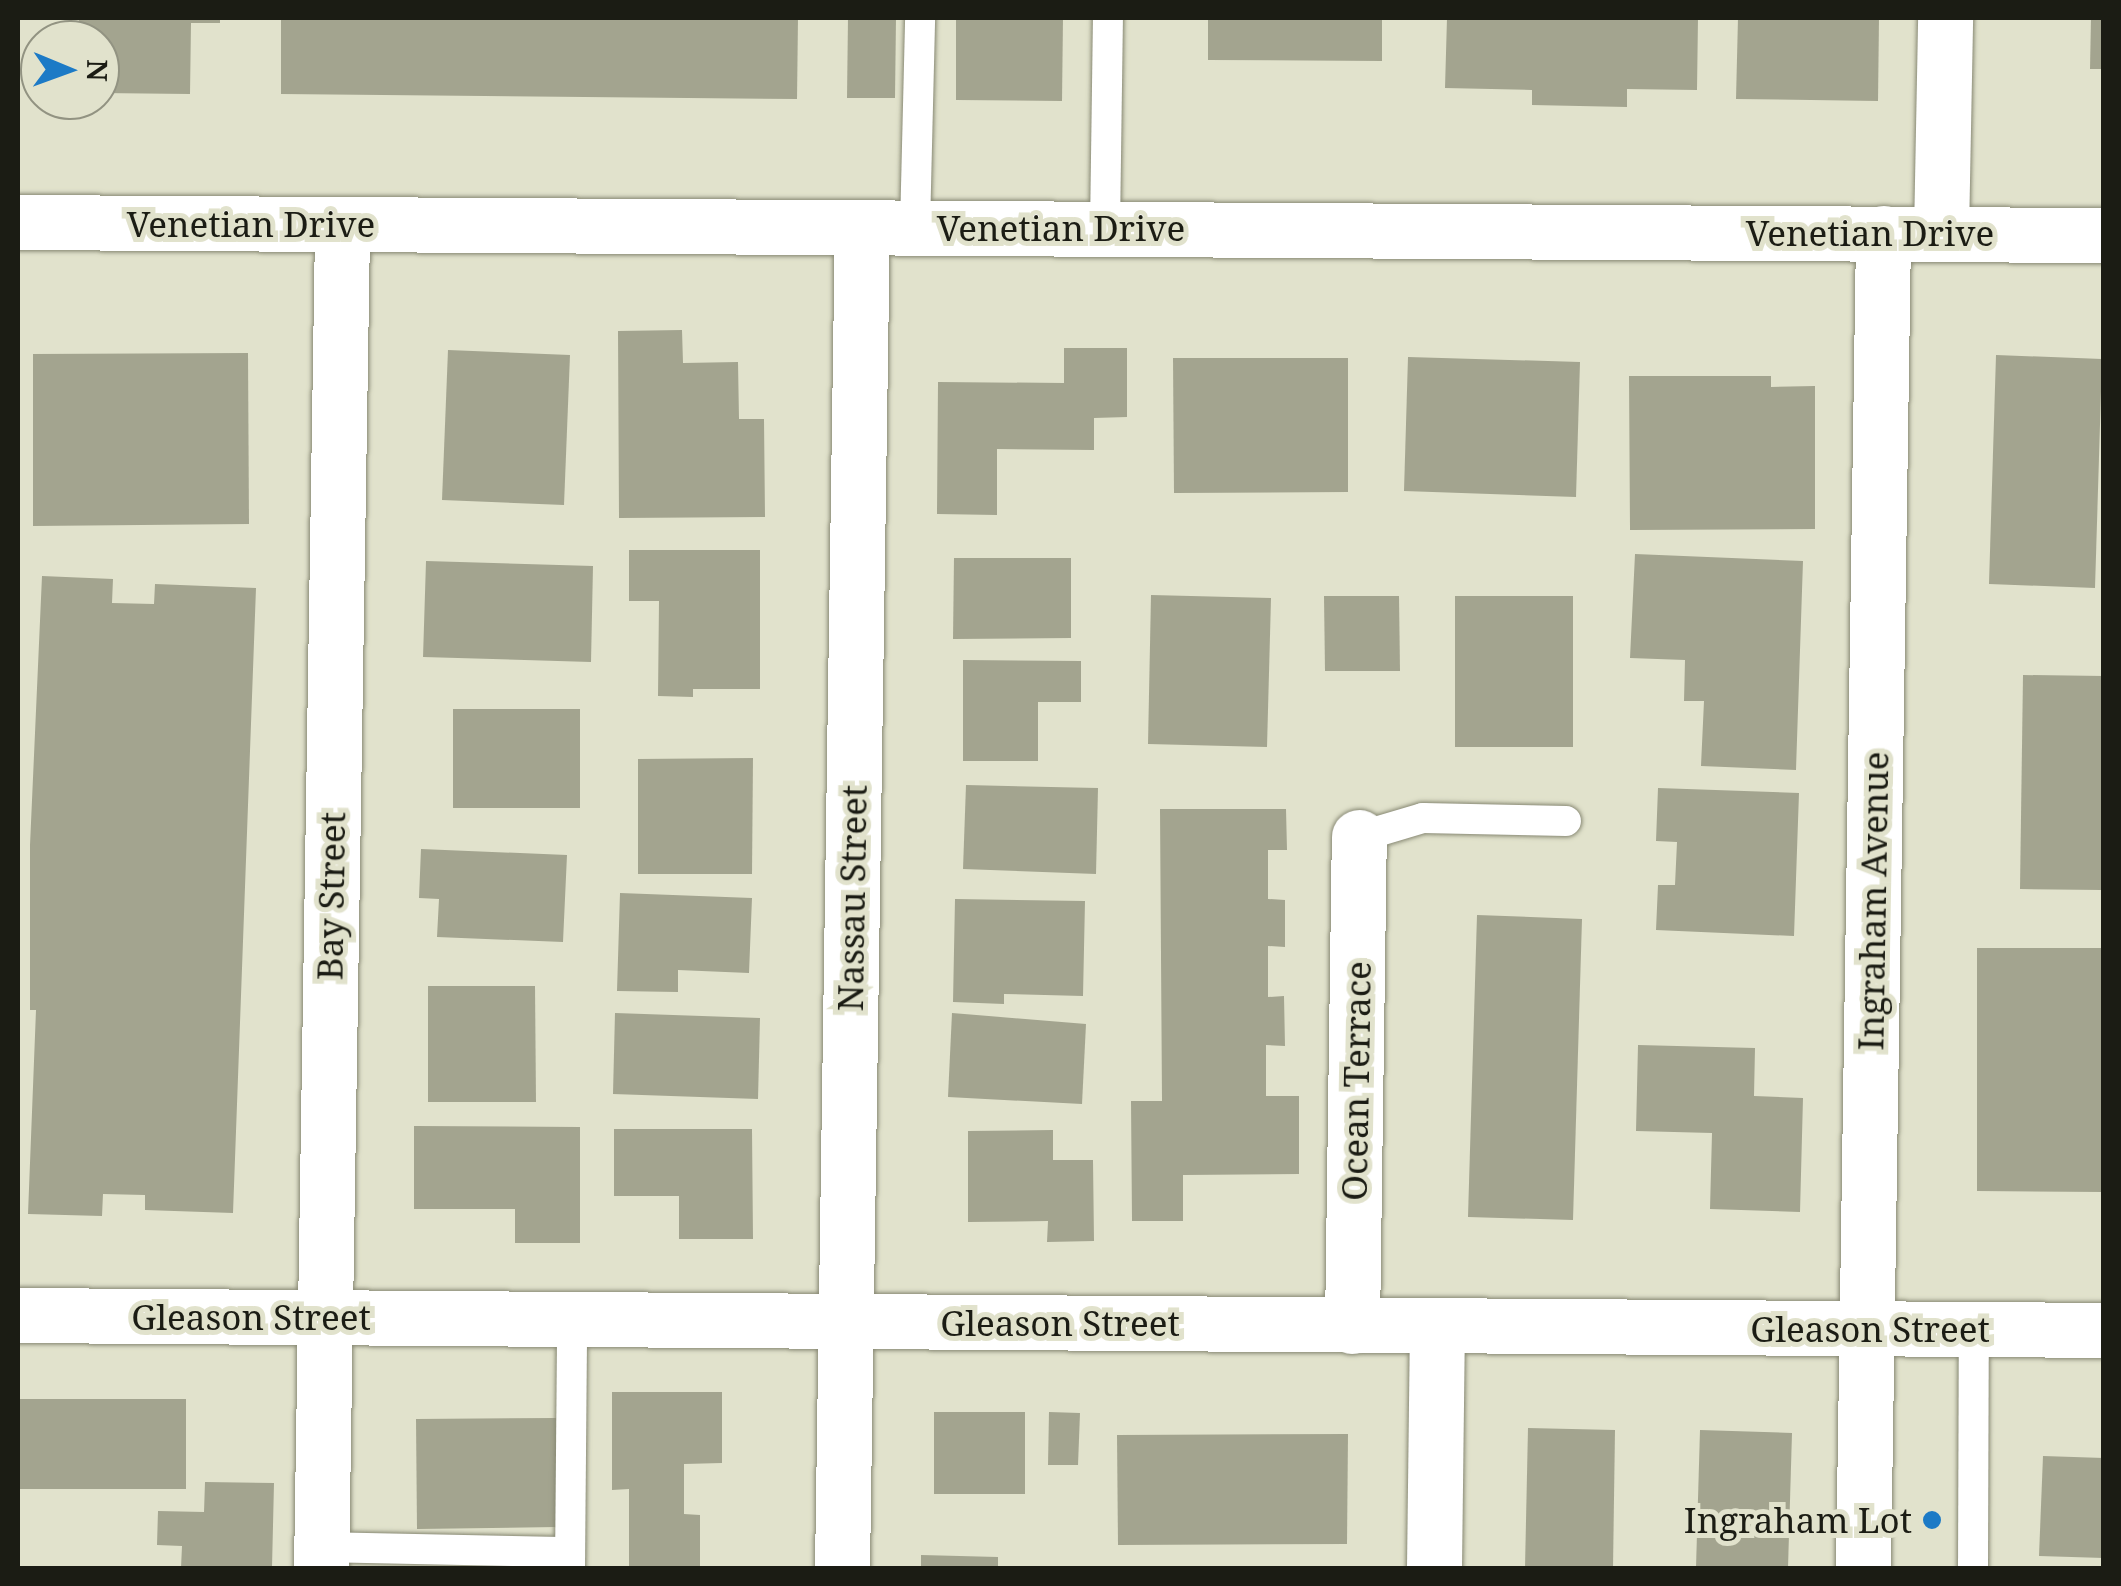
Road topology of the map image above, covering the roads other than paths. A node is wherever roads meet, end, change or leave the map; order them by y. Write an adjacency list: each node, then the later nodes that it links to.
1 (920, 18): 6 (lane)
2 (1108, 18): 7 (lane)
3 (1945, 18): 9 (street)
4 (18, 222): 5 (street, Venetian Drive)
5 (342, 224): 6 (street, Venetian Drive); 14 (street, Bay Street)
6 (888, 228): 7 (street, Venetian Drive); 16 (street, Nassau Street)
7 (1104, 229): 8 (street, Venetian Drive)
8 (1883, 233): 9 (street, Venetian Drive); 19 (street, Ingraham Avenue)
9 (1941, 234): 10 (street, Venetian Drive)
10 (2104, 235)
11 (1566, 821): 12 (lane)
12 (1359, 837): 17 (street, Ocean Terrace)
13 (18, 1315): 14 (street, Gleason Street)
14 (324, 1318): 15 (street, Gleason Street); 22 (street, Bay Street)
15 (572, 1320): 16 (street, Gleason Street); 23 (lane)
16 (845, 1321): 17 (street, Gleason Street); 24 (street, Nassau Street)
17 (1352, 1326): 18 (street, Gleason Street)
18 (1437, 1326): 19 (street, Gleason Street); 25 (street)
19 (1867, 1329): 20 (street, Gleason Street); 26 (street, Ingraham Avenue)
20 (1974, 1330): 21 (street, Gleason Street); 27 (lane)
21 (2104, 1330)
22 (321, 1558): 23 (lane)
23 (570, 1560)
24 (842, 1568)
25 (1434, 1568)
26 (1863, 1568)
27 (1972, 1568)

